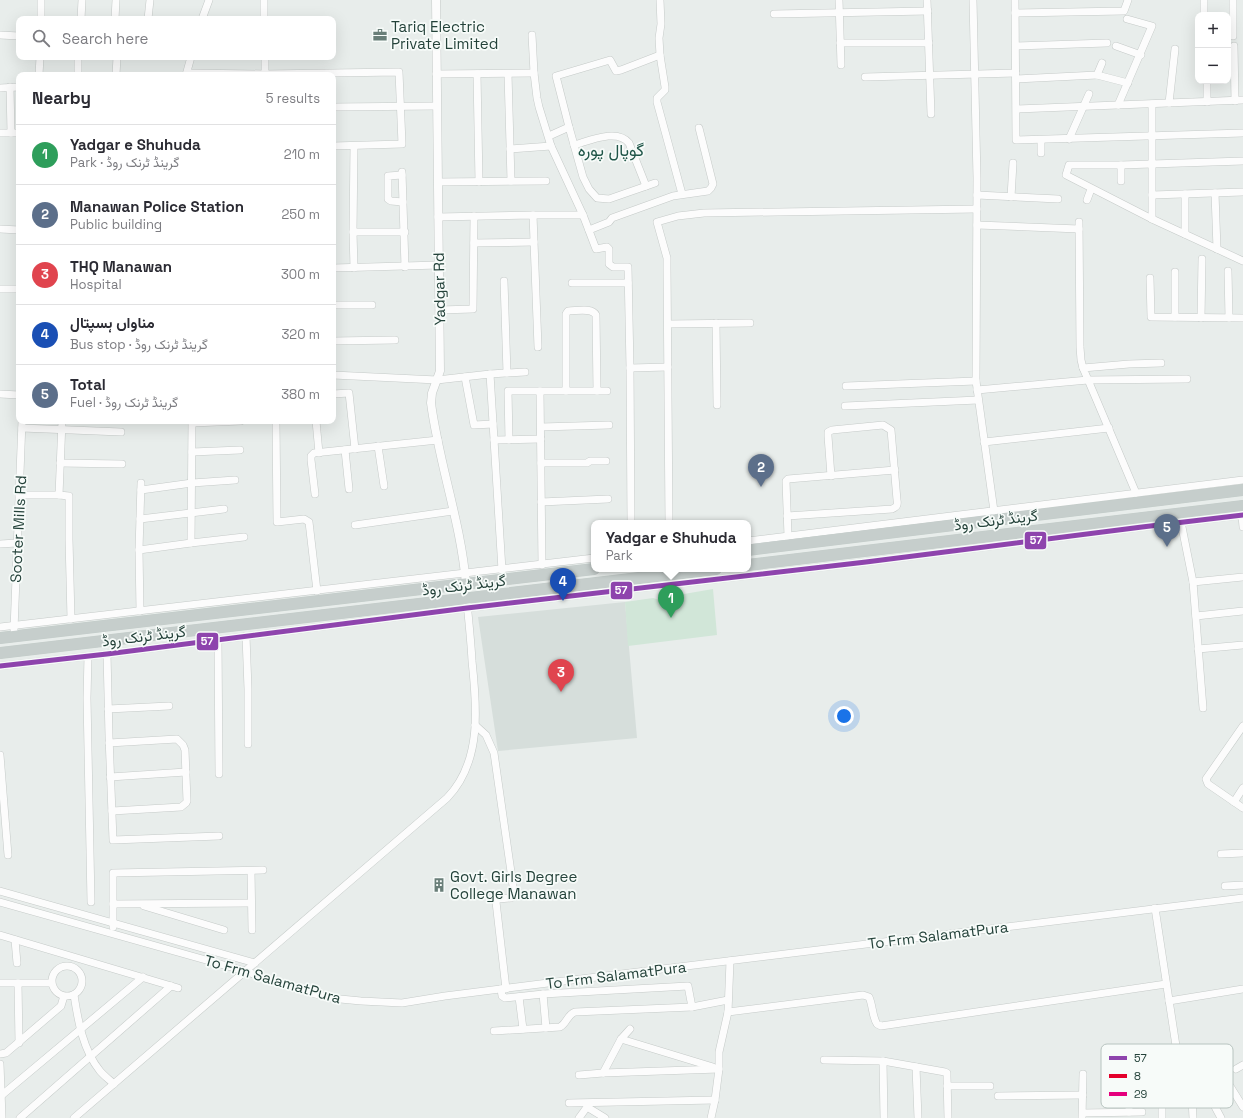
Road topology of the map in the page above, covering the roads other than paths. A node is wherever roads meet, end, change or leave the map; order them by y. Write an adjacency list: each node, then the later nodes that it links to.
1 (41, 0): 21 (street)
2 (82, 0): 22 (street)
3 (116, 0): 23 (street)
4 (150, 0): 24 (street)
5 (209, 0): 25 (street)
6 (264, 0): 26 (street)
7 (436, 0): 55 (street, Yadgar Rd)
8 (660, 0): 39 (street)
9 (839, 0): 18 (street)
10 (927, 0): 16 (street)
11 (973, 0): 58 (street)
12 (1015, 0): 19 (street)
13 (1128, 0): 19 (street)
14 (1204, 0): 17 (street)
15 (1233, 0): 31 (street)
16 (928, 11): 18 (street); 32 (street)
17 (1204, 12)
18 (840, 13): 20 (street); 33 (street)
19 (1015, 13): 35 (street)
20 (774, 14)
21 (41, 16)
22 (81, 16)
23 (115, 16)
24 (148, 16)
25 (203, 16)
26 (264, 16)
27 (1127, 19): 40 (street)
28 (0, 35): 30 (street)
29 (532, 35): 54 (street)
30 (16, 36)
31 (1233, 36)
32 (929, 43): 33 (street); 60 (street)
33 (840, 44): 47 (street)
34 (1107, 44): 35 (street)
35 (1016, 46): 61 (street)
36 (1116, 46): 40 (street)
37 (1234, 46): 70 (street)
38 (1175, 49): 72 (street)
39 (660, 55): 81 (street); 111 (street)
40 (1141, 55): 63 (street)
41 (40, 60): 48 (street)
42 (78, 60): 49 (street)
43 (117, 60): 50 (street)
44 (190, 60): 51 (street)
45 (265, 60): 52 (street)
46 (1102, 63): 59 (street)
47 (841, 65)
48 (38, 72)
49 (78, 72)
50 (116, 72)
51 (187, 72)
52 (265, 72)
53 (336, 73): 75 (street)
54 (534, 73): 57 (street); 87 (street)
55 (436, 74): 56 (street); 76 (street, Yadgar Rd)
56 (477, 74): 57 (street); 105 (street)
57 (508, 74): 95 (street)
58 (974, 74): 60 (street); 61 (street); 113 (street)
59 (1097, 75): 61 (street); 63 (street)
60 (930, 76): 62 (street); 80 (street)
61 (1016, 76): 79 (street)
62 (865, 78)
63 (1128, 83): 74 (street)
64 (1207, 84): 71 (street)
65 (16, 87): 67 (street)
66 (0, 88): 67 (street)
67 (10, 88): 84 (street)
68 (1089, 94): 77 (street)
69 (1243, 100): 70 (street)
70 (1235, 101): 71 (street)
71 (1207, 102): 72 (street)
72 (1169, 103): 73 (street)
73 (1152, 104): 74 (street); 88 (street)
74 (1118, 105): 77 (street)
75 (401, 106): 76 (street); 78 (street); 93 (street)
76 (437, 106): 104 (street, Yadgar Rd)
77 (1084, 106): 79 (street); 89 (street)
78 (336, 107)
79 (1016, 109): 90 (street)
80 (931, 114)
81 (569, 127): 87 (street); 91 (street)
82 (699, 128): 111 (street)
83 (0, 133): 84 (street)
84 (11, 133): 85 (street)
85 (16, 133)
86 (1243, 133): 88 (street)
87 (548, 136): 94 (street)
88 (1152, 136): 89 (street); 99 (street)
89 (1069, 139): 90 (street)
90 (1041, 140): 96 (street)
91 (574, 145): 107 (street); 107 (street)
92 (336, 146): 93 (street)
93 (354, 146): 129 (street)
94 (551, 146): 95 (street); 121 (street)
95 (510, 149): 101 (street)
96 (1041, 153)
97 (1243, 161): 99 (street)
98 (1013, 162): 115 (street)
99 (1153, 164): 100 (street); 114 (street)
100 (1121, 165): 103 (street); 108 (street)
101 (511, 181): 102 (street); 105 (street)
102 (546, 181)
103 (1121, 181)
104 (438, 182): 105 (street); 123 (street, Yadgar Rd)
105 (479, 182)
106 (655, 183): 107 (street)
107 (646, 186)
108 (1092, 189): 117 (street); 124 (street)
109 (1243, 192): 110 (street)
110 (1215, 193): 112 (street); 134 (street)
111 (682, 194): 128 (street)
112 (1185, 194): 114 (street); 131 (street)
113 (977, 195): 115 (street); 119 (street)
114 (1152, 195): 124 (street)
115 (1010, 197): 116 (street)
116 (1058, 199)
117 (1087, 200)
118 (403, 202): 118 (street); 130 (street)
119 (977, 210): 125 (street); 158 (street)
120 (533, 215): 121 (street); 122 (street); 132 (street)
121 (584, 215): 128 (street)
122 (474, 216): 123 (street); 133 (street)
123 (438, 217): 137 (street, Yadgar Rd)
124 (1152, 218): 131 (street)
125 (977, 225): 165 (street); 174 (street)
126 (0, 229): 127 (street)
127 (16, 230)
128 (589, 230): 146 (street)
129 (353, 232): 130 (street); 140 (street)
130 (405, 232): 138 (street)
131 (1185, 234): 134 (street)
132 (534, 242): 133 (street); 161 (street)
133 (474, 243): 151 (street)
134 (1217, 249): 136 (street)
135 (1202, 259): 153 (street)
136 (1243, 261)
137 (439, 265): 138 (street); 151 (street, Yadgar Rd)
138 (405, 267): 140 (street)
139 (336, 268): 140 (street)
140 (354, 268)
141 (1228, 271): 154 (street)
142 (1175, 272): 152 (street)
143 (1150, 278): 152 (street)
144 (504, 281): 167 (street)
145 (572, 283): 146 (street)
146 (628, 283): 164 (street)
147 (0, 289): 148 (street)
148 (16, 289)
149 (336, 305): 150 (street)
150 (372, 305)
151 (440, 310): 172 (street, Yadgar Rd)
152 (1175, 317): 153 (street)
153 (1201, 318): 154 (street)
154 (1229, 318): 155 (street)
155 (1243, 318)
156 (716, 323): 157 (street); 158 (street); 185 (street)
157 (750, 323)
158 (668, 324): 163 (street)
159 (395, 340): 160 (street)
160 (336, 341)
161 (538, 347)
162 (1161, 363): 165 (street)
163 (668, 367): 164 (street); 235 (street)
164 (630, 368): 234 (street)
165 (1083, 368): 173 (street)
166 (525, 372): 167 (street)
167 (507, 373): 168 (street)
168 (490, 374): 170 (street); 191 (street)
169 (336, 376): 172 (street)
170 (465, 377): 172 (street); 191 (street)
171 (1187, 379): 173 (street)
172 (438, 380): 199 (street, Yadgar Rd)
173 (1088, 380): 176 (street); 195 (street)
174 (976, 381): 175 (street); 176 (street)
175 (846, 386)
176 (977, 390): 184 (street)
177 (540, 391): 178 (street); 194 (street); 201 (street)
178 (566, 391): 179 (street); 179 (street)
179 (597, 391): 180 (street)
180 (606, 391)
181 (0, 394): 183 (street)
182 (336, 394): 204 (street)
183 (16, 395)
184 (978, 400): 186 (street); 202 (street)
185 (717, 405)
186 (845, 406)
187 (62, 424): 196 (street)
188 (192, 424): 207 (street)
189 (276, 424): 259 (street)
190 (316, 424): 208 (street)
191 (493, 424): 200 (street)
192 (22, 425): 196 (street); 223 (street, Sooter Mills Rd)
193 (609, 425): 194 (street)
194 (541, 427): 198 (street)
195 (1109, 428): 202 (street); 221 (street)
196 (62, 429): 197 (street); 210 (street)
197 (121, 432)
198 (541, 439): 201 (street); 212 (street)
199 (438, 440): 203 (street); 228 (street, Yadgar Rd)
200 (494, 440): 201 (street); 252 (street)
201 (510, 440)
202 (984, 442): 229 (street)
203 (378, 446): 204 (street); 218 (street)
204 (354, 449): 206 (street)
205 (240, 450): 207 (street)
206 (345, 450): 208 (street); 219 (street)
207 (192, 452): 217 (street)
208 (319, 453): 222 (street)
209 (606, 461): 212 (street)
210 (60, 463): 211 (street); 224 (street)
211 (122, 464)
212 (541, 464): 226 (street)
213 (895, 470): 214 (street); 214 (street); 232 (street)
214 (831, 476): 232 (street)
215 (235, 480): 217 (street)
216 (1243, 480): 221 (street)
217 (192, 483): 231 (street); 233 (street)
218 (384, 486)
219 (350, 489)
220 (1243, 490): 246 (highway, گرینڈ ٹرنک روڈ)
221 (1136, 493): 229 (street)
222 (314, 494)
223 (19, 495): 224 (street); 242 (street, Sooter Mills Rd)
224 (59, 495): 265 (street)
225 (608, 499): 226 (street)
226 (541, 502): 248 (street)
227 (224, 509): 231 (street)
228 (453, 511): 237 (street); 257 (street, Yadgar Rd)
229 (994, 511): 239 (street)
230 (1243, 512): 236 (highway, گرینڈ ٹرنک روڈ); 238 (street)
231 (191, 513): 233 (street); 243 (street)
232 (787, 516): 239 (street)
233 (140, 520): 245 (street)
234 (631, 520)
235 (669, 520)
236 (1176, 520): 250 (highway, گرینڈ ٹرنک روڈ); 258 (street)
237 (355, 525)
238 (1243, 527)
239 (788, 536): 241 (street)
240 (244, 537): 243 (street)
241 (751, 540)
242 (17, 543): 244 (street); 267 (street, Sooter Mills Rd)
243 (191, 543): 245 (street)
244 (0, 544)
245 (139, 550): 262 (street)
246 (751, 550)
247 (591, 558): 248 (street)
248 (542, 565): 252 (street)
249 (751, 565): 250 (highway, گرینڈ ٹرنک روڈ)
250 (772, 568): 253 (street)
251 (591, 569): 257 (highway, گرینڈ ٹرنک روڈ)
252 (502, 570): 257 (street)
253 (751, 570)
254 (667, 572): 260 (highway, گرینڈ ٹرنک روڈ)
255 (738, 572): 260 (street)
256 (1243, 577): 258 (street)
257 (466, 579): 259 (street); 267 (highway, گرینڈ ٹرنک روڈ)
258 (1193, 582): 264 (street)
259 (317, 591): 262 (street)
260 (532, 596): 261 (highway, گرینڈ ٹرنک روڈ)
261 (467, 603): 268 (street); 273 (highway, گرینڈ ٹرنک روڈ); 280 (street)
262 (140, 611): 265 (street)
263 (1243, 611): 264 (street)
264 (1196, 616): 272 (street)
265 (71, 619): 267 (street)
266 (0, 627): 267 (street)
267 (14, 631): 269 (highway, گرینڈ ٹرنک روڈ)
268 (246, 636): 270 (street); 283 (street)
269 (0, 638)
270 (218, 640): 274 (street); 286 (street)
271 (1243, 645): 272 (street)
272 (1198, 649): 278 (street)
273 (0, 653)
274 (108, 654): 275 (street); 279 (street)
275 (88, 656): 276 (street); 303 (street)
276 (0, 666)
277 (169, 706): 279 (street)
278 (1203, 708)
279 (108, 709): 282 (street)
280 (475, 725): 317 (street); 325 (street)
281 (1243, 726): 289 (street)
282 (109, 743): 285 (street); 287 (street)
283 (248, 744)
284 (0, 755): 295 (street)
285 (186, 772): 287 (street); 291 (street)
286 (219, 774)
287 (110, 777): 291 (street)
288 (1243, 788): 289 (street)
289 (1234, 802): 290 (street)
290 (1243, 808)
291 (112, 811): 292 (street)
292 (219, 836)
293 (1243, 853): 294 (street)
294 (1221, 854)
295 (8, 855)
296 (252, 870): 297 (street); 304 (street); 305 (street)
297 (263, 870)
298 (1243, 885): 299 (street)
299 (1225, 886)
300 (0, 891): 308 (street)
301 (1243, 898): 307 (street, To Frm SalamatPura)
302 (0, 902): 311 (street, To Frm SalamatPura)
303 (91, 902)
304 (252, 903): 306 (street); 310 (street)
305 (113, 904): 306 (street); 308 (street)
306 (136, 904): 309 (street)
307 (1155, 908): 315 (street, To Frm SalamatPura); 324 (street)
308 (113, 923): 311 (street); 317 (street)
309 (224, 930)
310 (252, 930)
311 (112, 933): 319 (street, To Frm SalamatPura)
312 (0, 935): 313 (street)
313 (15, 940): 314 (street); 316 (street)
314 (74, 957): 318 (street); 320 (street)
315 (730, 961): 325 (street, To Frm SalamatPura); 331 (street)
316 (17, 963)
317 (255, 963): 319 (street)
318 (71, 966): 322 (street); 328 (street)
319 (245, 971): 325 (street, To Frm SalamatPura); 355 (street)
320 (143, 977): 338 (street); 344 (street)
321 (18, 983): 322 (street); 323 (street); 341 (street)
322 (51, 983): 329 (street)
323 (0, 984)
324 (1166, 984): 332 (street); 334 (street)
325 (503, 989): 330 (street)
326 (1243, 989): 332 (street)
327 (543, 994): 330 (street); 333 (street); 335 (street)
328 (74, 995): 329 (street); 338 (street)
329 (64, 996): 341 (street)
330 (519, 997): 336 (street)
331 (728, 1000): 333 (street); 334 (street)
332 (1169, 1001): 342 (street)
333 (692, 1007): 335 (street)
334 (728, 1012): 350 (street)
335 (546, 1028): 336 (street)
336 (523, 1029): 339 (street)
337 (630, 1029): 340 (street)
338 (80, 1030): 344 (street); 359 (street)
339 (494, 1032)
340 (621, 1039): 350 (street); 352 (street)
341 (19, 1043): 343 (street)
342 (1176, 1044)
343 (0, 1054)
344 (91, 1056): 355 (street); 372 (street)
345 (824, 1060): 346 (street)
346 (883, 1061): 349 (street); 377 (street)
347 (0, 1064): 359 (street)
348 (1243, 1065): 351 (street)
349 (916, 1067): 356 (street); 378 (street)
350 (719, 1069): 352 (street); 362 (street)
351 (1236, 1069)
352 (603, 1073): 354 (street)
353 (1083, 1074): 360 (street)
354 (579, 1075)
355 (114, 1084): 373 (street)
356 (948, 1086): 357 (street); 379 (street)
357 (990, 1086)
358 (1233, 1091): 364 (street)
359 (2, 1095): 371 (street)
360 (1083, 1095): 361 (street); 370 (street)
361 (998, 1096)
362 (715, 1100): 363 (street); 376 (street)
363 (569, 1103)
364 (1243, 1107)
365 (1129, 1108): 368 (street)
366 (1192, 1108): 380 (street)
367 (1216, 1108): 381 (street)
368 (1129, 1112): 369 (street); 370 (street)
369 (1142, 1112)
370 (1083, 1115)
371 (2, 1118)
372 (20, 1118)
373 (74, 1118)
374 (579, 1118): 375 (street)
375 (605, 1118)
376 (711, 1118)
377 (884, 1118)
378 (918, 1118)
379 (948, 1118)
380 (1193, 1118)
381 (1221, 1118)

